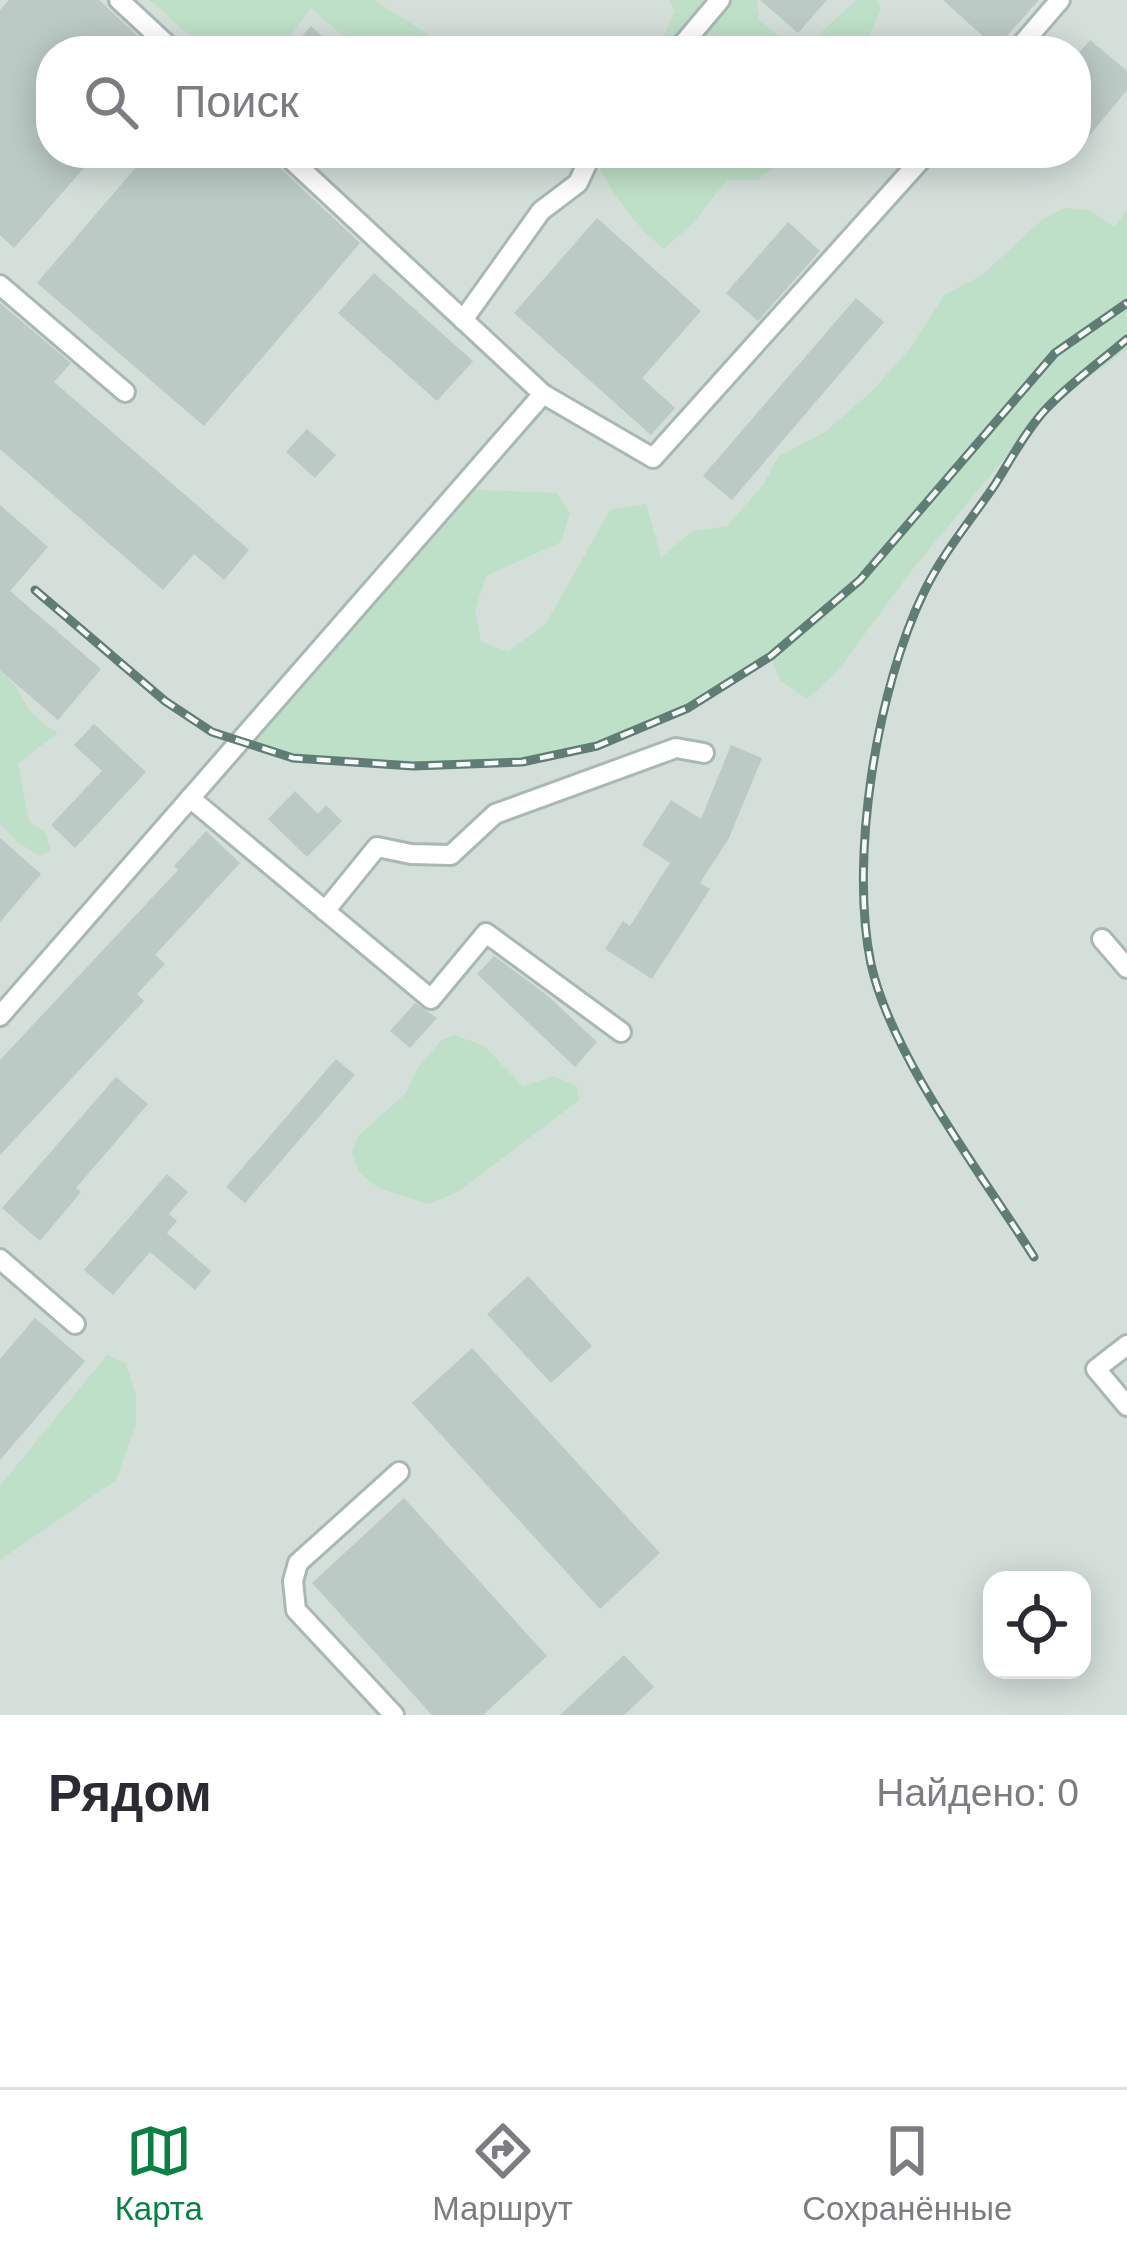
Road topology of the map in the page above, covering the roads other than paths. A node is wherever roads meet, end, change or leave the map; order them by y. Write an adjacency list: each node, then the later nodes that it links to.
1 (119, 0): 4 (lane)
2 (720, 0): 5 (lane)
3 (1060, 0): 6 (lane)
4 (158, 36)
5 (690, 36)
6 (1029, 36)
7 (300, 168): 11 (lane)
8 (585, 168): 11 (lane)
9 (913, 168): 13 (lane)
10 (0, 285): 12 (lane)
11 (463, 320): 13 (lane)
12 (125, 392)
13 (543, 394): 15 (lane)
14 (704, 753): 16 (lane)
15 (190, 798): 16 (lane); 19 (lane)
16 (325, 911): 20 (lane)
17 (1102, 939): 18 (lane)
18 (1127, 968)
19 (0, 1016)
20 (621, 1032)
21 (0, 1259): 22 (lane)
22 (75, 1324)
23 (1127, 1345): 24 (lane)
24 (1127, 1406)
25 (399, 1472): 26 (lane)
26 (394, 1715)

